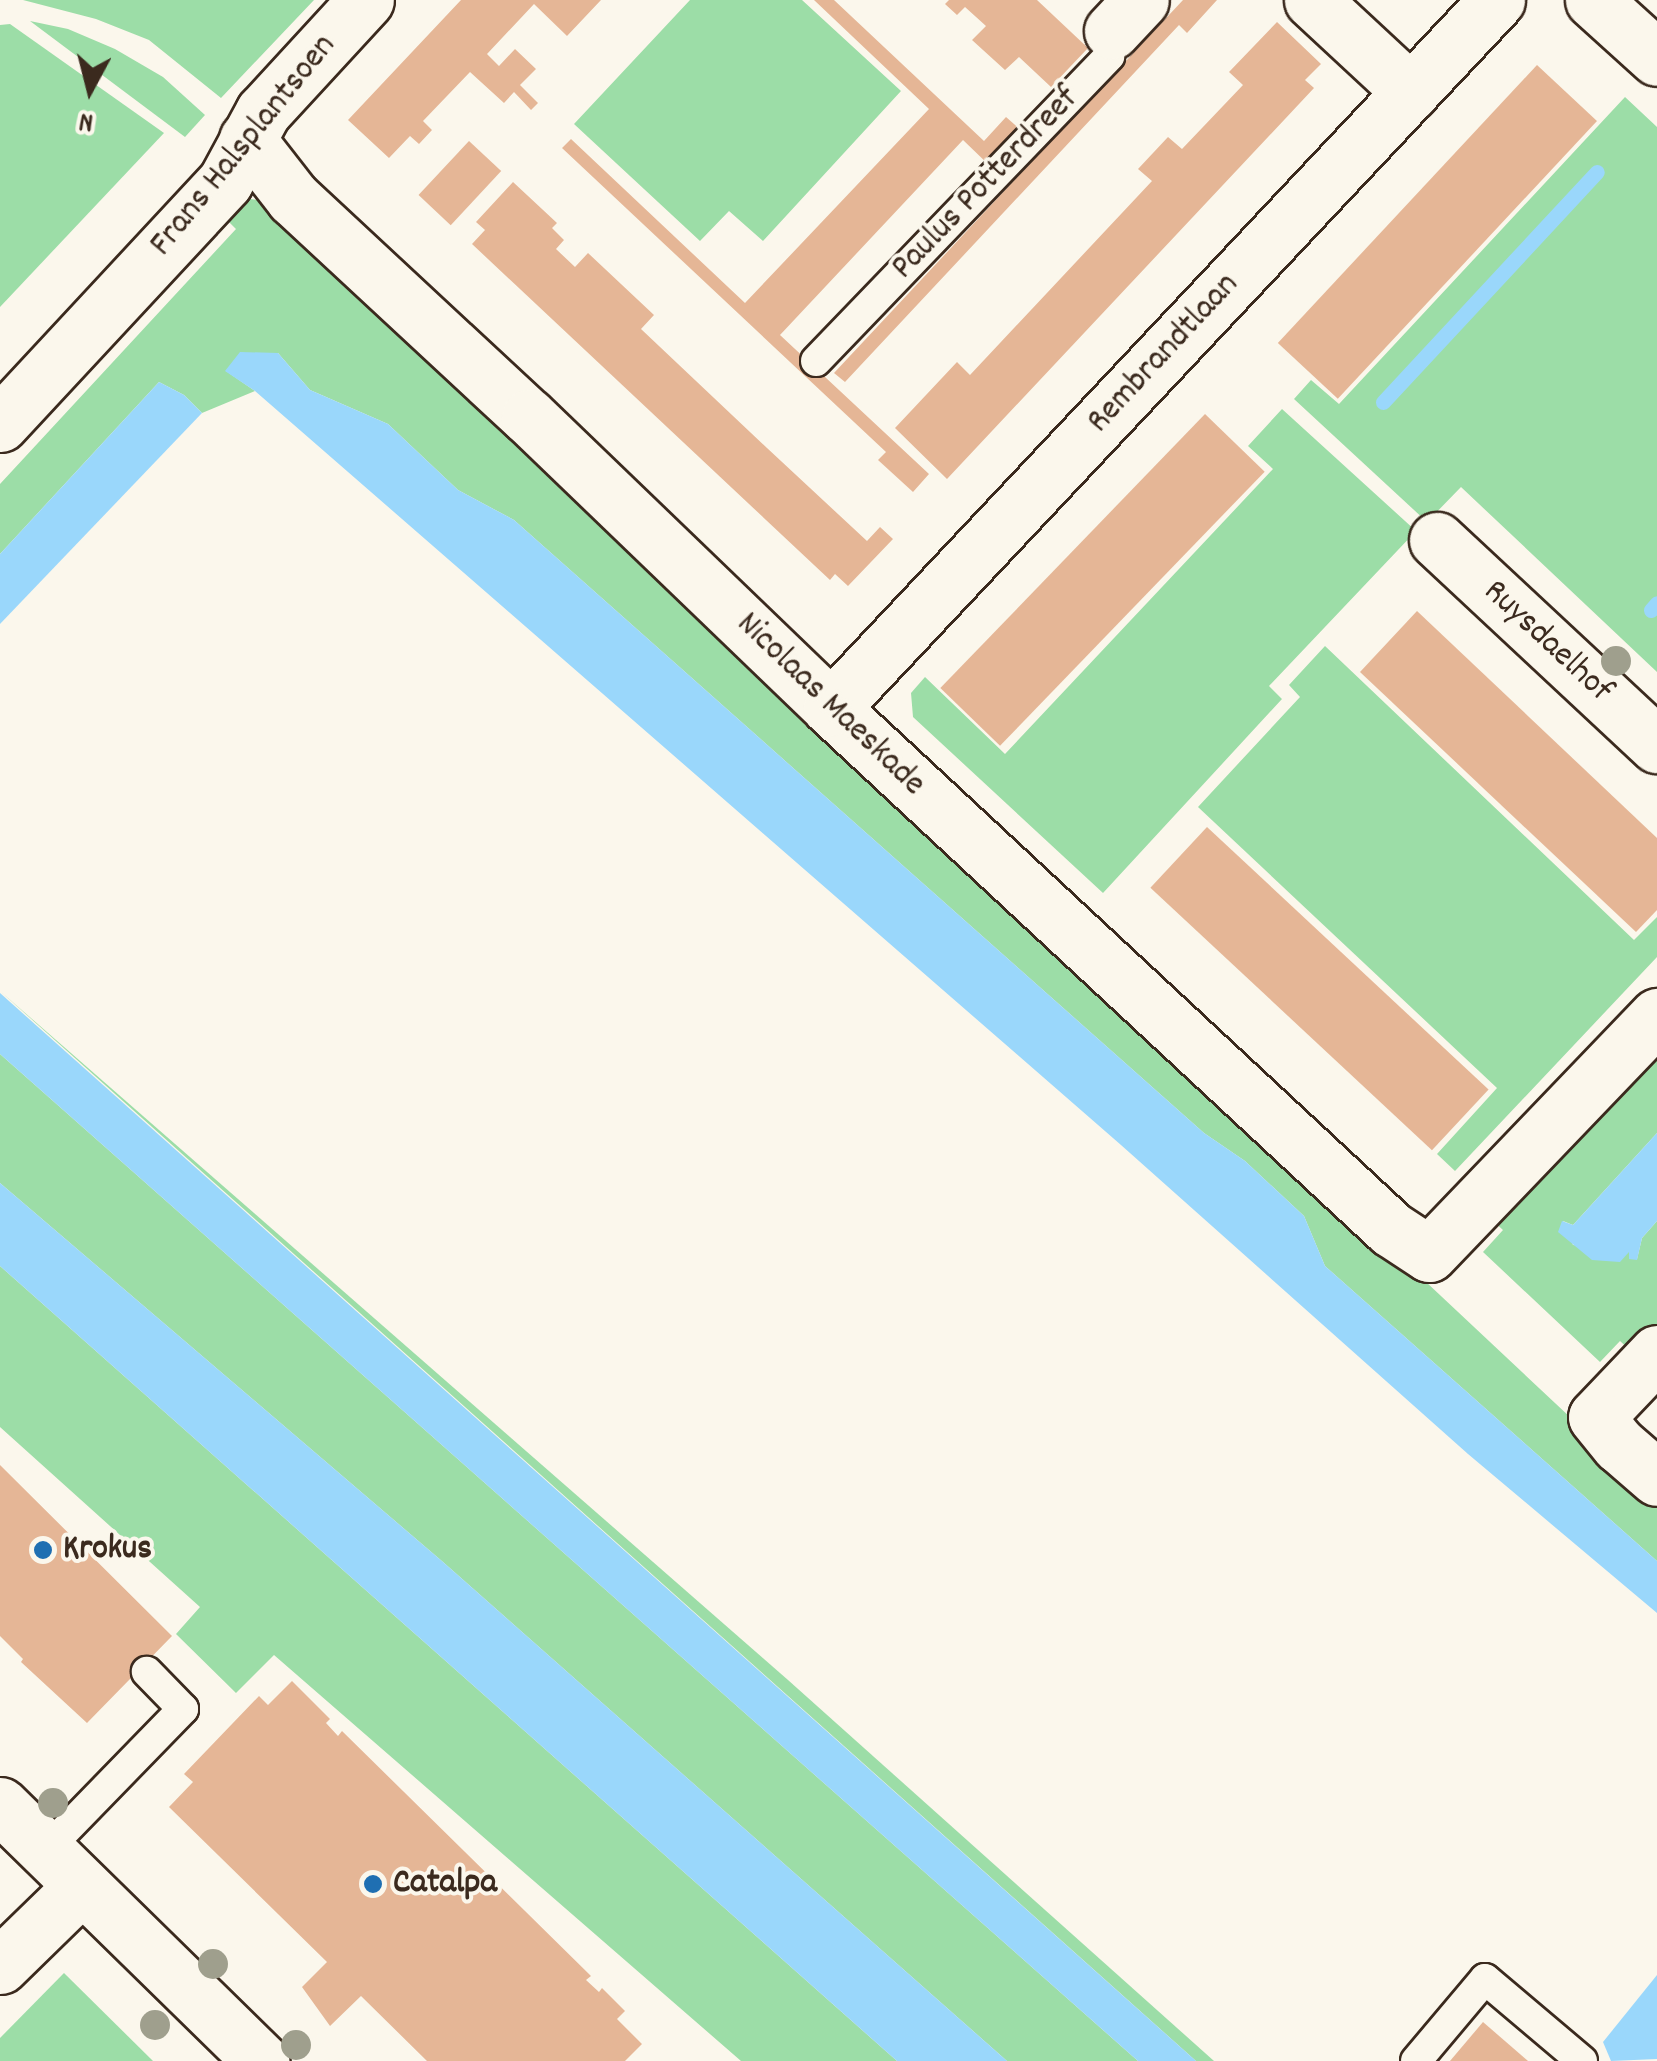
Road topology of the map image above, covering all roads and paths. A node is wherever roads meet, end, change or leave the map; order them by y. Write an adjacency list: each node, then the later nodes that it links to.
1 (366, 0): 8 (street, Frans Halsplantsoen)
2 (1312, 0): 7 (street)
3 (1498, 0): 7 (street, Rembrandtlaan)
4 (1593, 0): 6 (street)
5 (1127, 15): 9 (lane, Paulus Potterdreef)
6 (1657, 58)
7 (1411, 92): 12 (street, Rembrandtlaan)
8 (247, 139): 10 (street, Frans Halsplantsoen); 12 (street, Nicolaas Maeskade)
9 (816, 361)
10 (0, 424)
11 (1437, 540): 13 (street, Ruysdaelhof)
12 (831, 708): 14 (street, Nicolaas Maeskade)
13 (1657, 745)
14 (1657, 1016)
15 (1657, 1352): 16 (street)
16 (1657, 1478)
17 (147, 1672): 19 (lane)
18 (0, 1806): 19 (street)
19 (63, 1869): 20 (street); 21 (street)
20 (0, 1966)
21 (261, 2061)
22 (1416, 2061): 23 (lane)
23 (1582, 2061)

